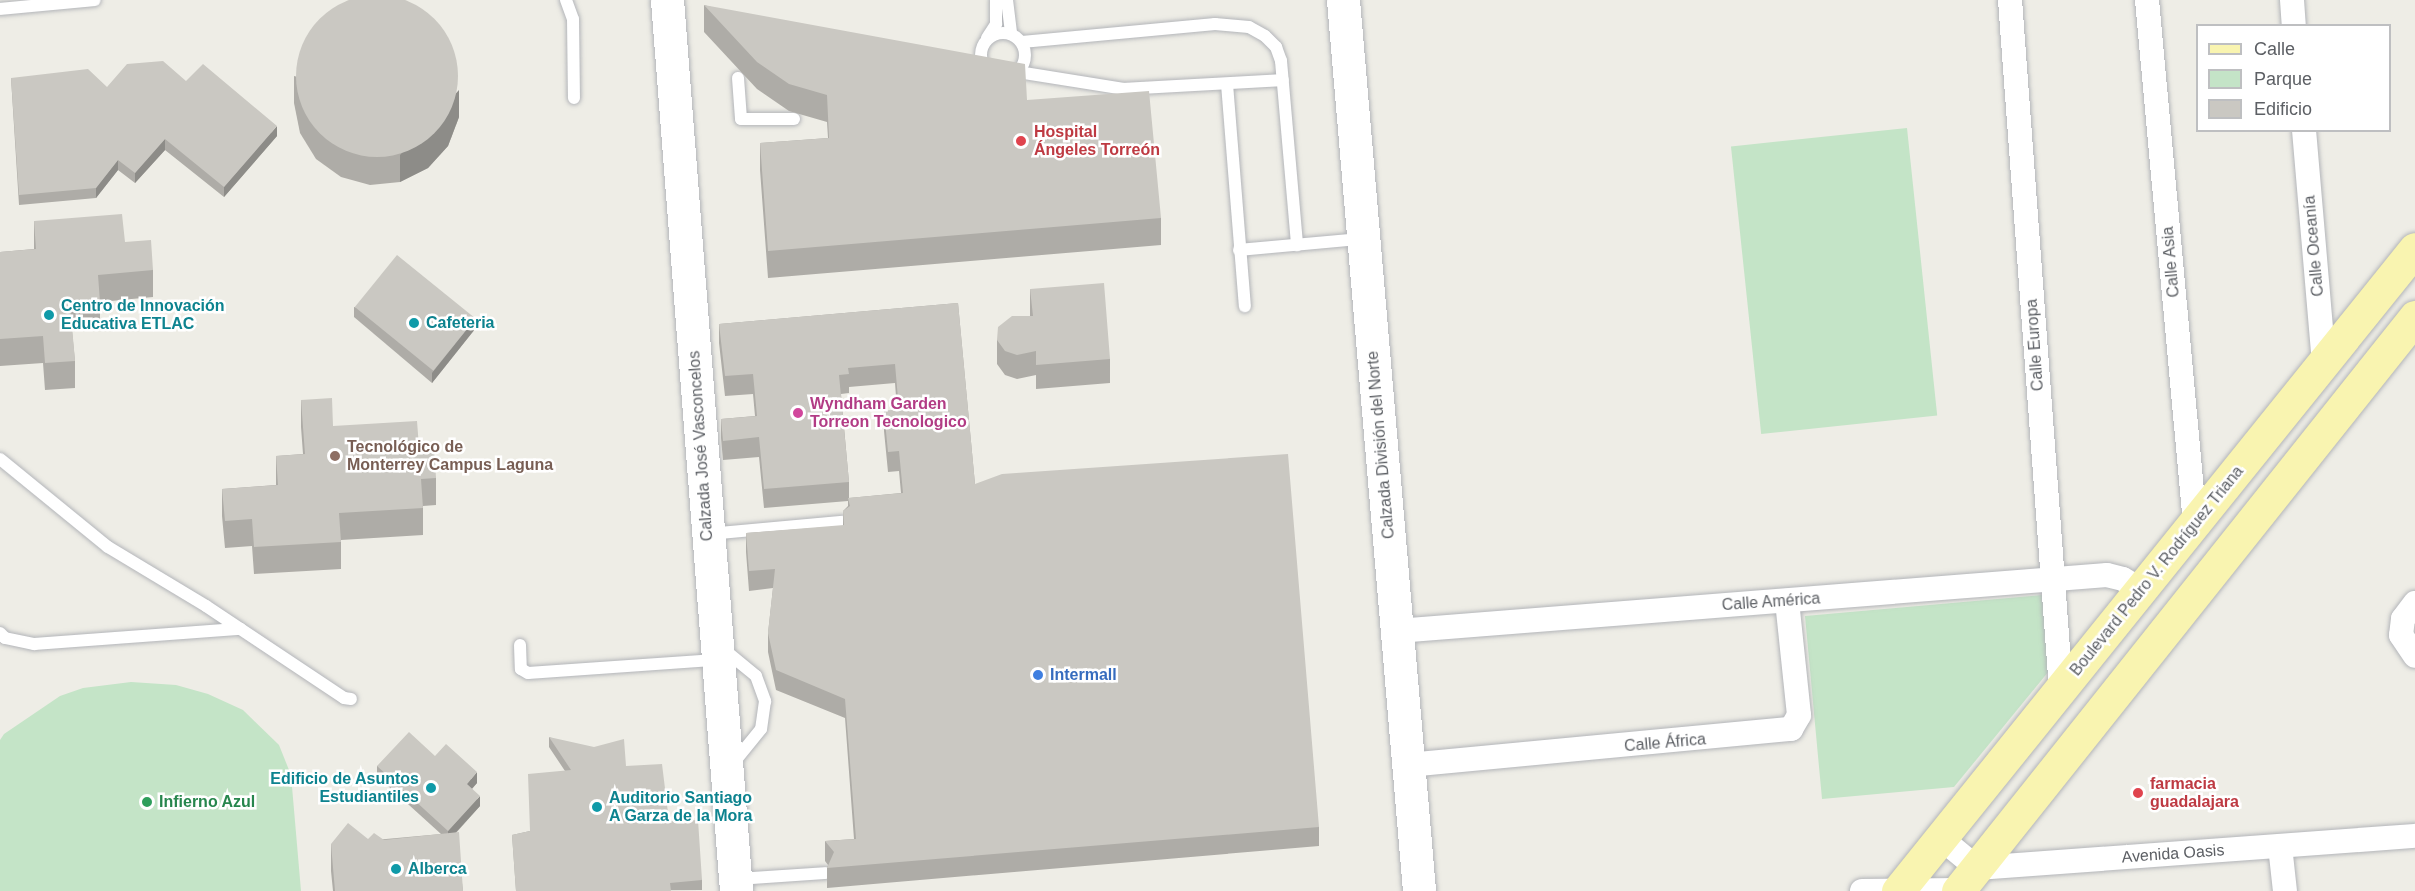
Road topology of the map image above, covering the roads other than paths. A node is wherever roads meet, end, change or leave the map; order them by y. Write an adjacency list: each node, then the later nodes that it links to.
1 (95, 0): 10 (lane)
2 (566, 0): 19 (lane)
3 (668, 0): 33 (main road, Calzada José Vasconcelos)
4 (996, 0): 13 (lane)
5 (1007, 0): 12 (lane)
6 (1344, 0): 22 (main road, Calzada División del Norte)
7 (2010, 0): 34 (street, Calle Europa)
8 (2147, 0): 32 (street, Calle Asia)
9 (2292, 0): 11 (street)
10 (0, 9)
11 (2295, 24)
12 (1011, 34): 13 (lane); 14 (lane)
13 (986, 39): 15 (lane)
14 (1022, 42): 15 (lane); 17 (lane)
15 (1018, 72): 18 (lane)
16 (738, 78): 20 (lane)
17 (1283, 80): 18 (lane); 23 (lane)
18 (1227, 84): 25 (lane)
19 (574, 98)
20 (794, 119)
21 (2304, 132): 28 (street, Calle Oceanía)
22 (1364, 239): 23 (lane); 39 (main road, Calzada División del Norte)
23 (1297, 245): 25 (lane)
24 (2415, 249): 28 (main road, Boulevard Pedro V. Rodríguez Triana)
25 (1239, 250): 26 (lane)
26 (1245, 306)
27 (2415, 317): 29 (main road)
28 (2324, 362): 29 (main road); 32 (main road, Boulevard Pedro V. Rodríguez Triana)
29 (2302, 457): 52 (main road)
30 (0, 459): 38 (lane)
31 (842, 522): 33 (lane)
32 (2195, 523): 35 (main road, Boulevard Pedro V. Rodríguez Triana)
33 (708, 534): 42 (main road, Calzada José Vasconcelos)
34 (2052, 579): 35 (street, Calle América); 36 (street, Calle América); 44 (street, Calle Europa)
35 (2141, 590): 44 (main road, Boulevard Pedro V. Rodríguez Triana)
36 (1787, 601): 39 (street, Calle América); 46 (street, Calle África)
37 (2415, 603): 43 (street)
38 (240, 629): 40 (lane); 45 (lane)
39 (1397, 631): 46 (main road, Calzada División del Norte)
40 (0, 633)
41 (519, 645): 42 (lane)
42 (717, 652): 47 (main road, Calzada José Vasconcelos); 47 (lane)
43 (2415, 656)
44 (2061, 690): 49 (main road, Boulevard Pedro V. Rodríguez Triana)
45 (351, 699)
46 (1408, 765): 55 (main road, Calzada División del Norte)
47 (726, 770): 53 (main road, Calzada José Vasconcelos)
48 (2415, 836): 50 (street, Avenida Oasis)
49 (1942, 839): 52 (street); 54 (main road, Boulevard Pedro V. Rodríguez Triana)
50 (2280, 846): 52 (street, Avenida Oasis); 57 (street)
51 (826, 873): 53 (lane)
52 (1965, 883): 54 (street, Avenida Oasis)
53 (735, 885)
54 (1900, 890): 56 (street, Avenida Oasis)
55 (1419, 891)
56 (1862, 891)
57 (2285, 891)

